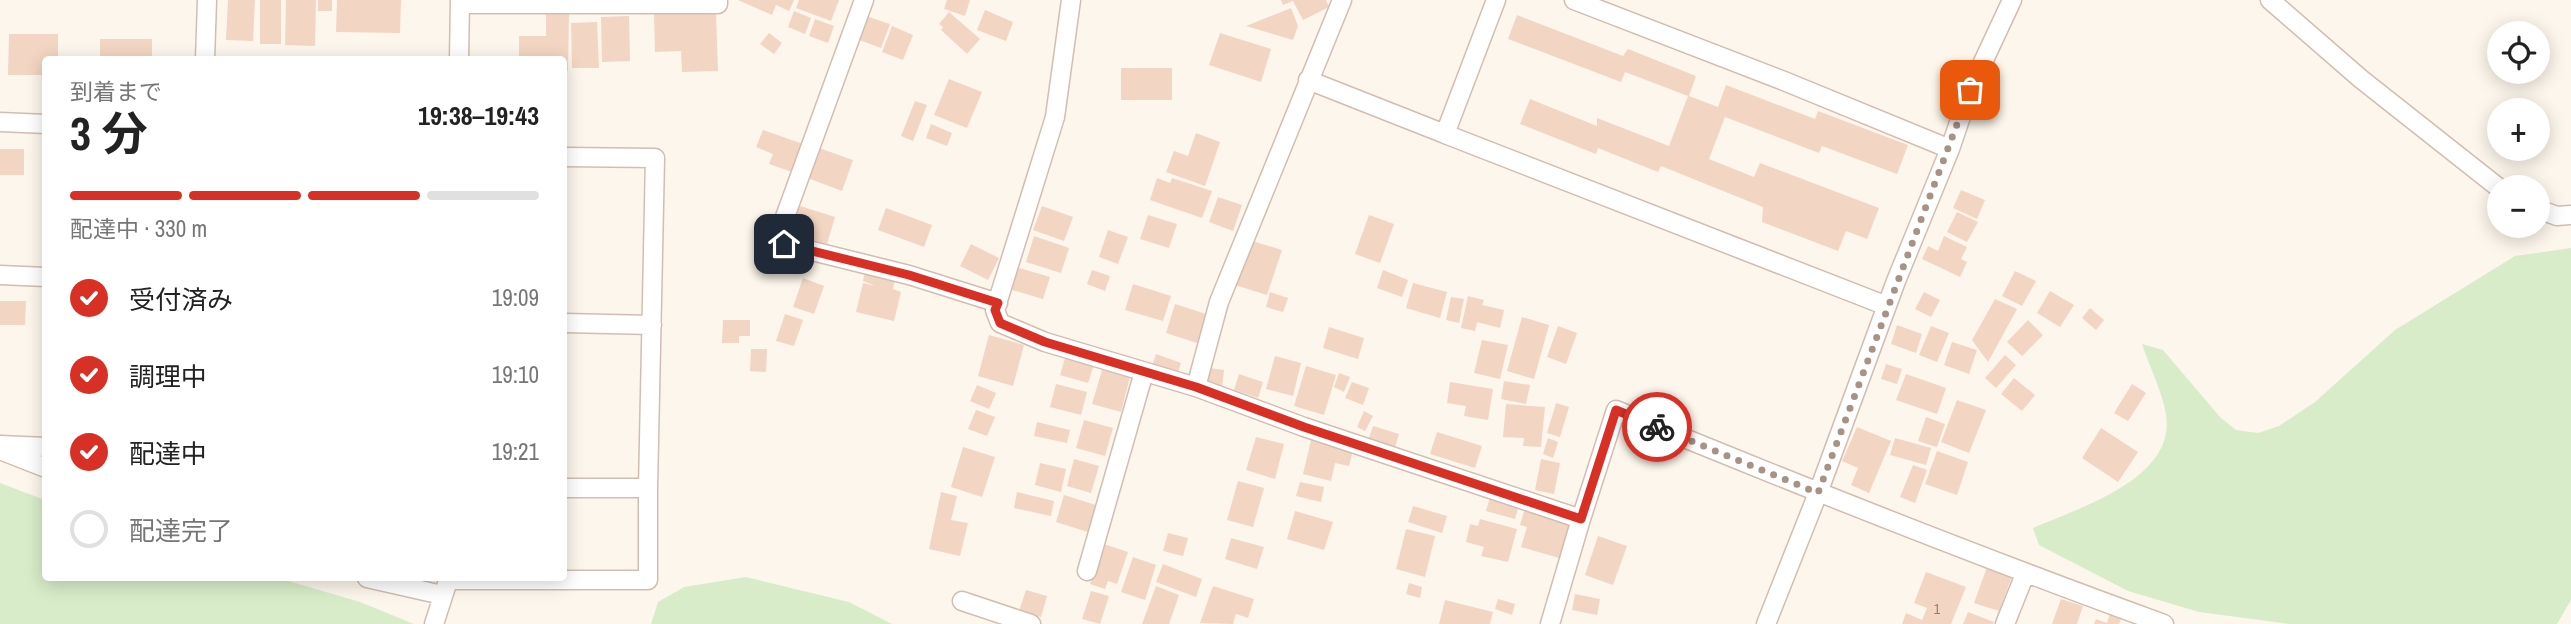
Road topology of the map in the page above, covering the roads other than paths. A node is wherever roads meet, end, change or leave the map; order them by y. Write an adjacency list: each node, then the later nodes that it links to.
1 (207, 0): 11 (street)
2 (718, 0): 10 (street)
3 (864, 0): 24 (street)
4 (1071, 0): 24 (street)
5 (1342, 0): 13 (street)
6 (1496, 0): 16 (street)
7 (1574, 0): 17 (street)
8 (2012, 0): 17 (street)
9 (2270, 0): 19 (street)
10 (460, 2): 12 (street)
11 (205, 56)
12 (459, 56)
13 (1308, 80): 16 (street); 29 (street)
14 (0, 122): 15 (street)
15 (42, 124)
16 (1445, 134): 25 (street)
17 (1950, 149): 25 (street)
18 (567, 157): 27 (street)
19 (2487, 179)
20 (2550, 213): 21 (street)
21 (2571, 215)
22 (0, 275): 23 (street)
23 (42, 277)
24 (998, 303): 28 (street)
25 (1887, 306): 35 (street)
26 (567, 323): 27 (street)
27 (652, 325): 34 (street)
28 (1144, 372): 29 (street); 37 (street)
29 (1196, 387): 36 (street)
30 (42, 447): 31 (street)
31 (0, 448): 32 (street)
32 (42, 466)
33 (567, 488): 34 (street)
34 (648, 488): 40 (street)
35 (1818, 493): 36 (street); 38 (street); 45 (street)
36 (1581, 519): 44 (street)
37 (1087, 571)
38 (2025, 574): 46 (street); 47 (street)
39 (406, 581): 40 (street)
40 (446, 584): 42 (street)
41 (962, 601): 43 (street)
42 (434, 624)
43 (1031, 624)
44 (1550, 624)
45 (1766, 624)
46 (2005, 624)
47 (2164, 624)

